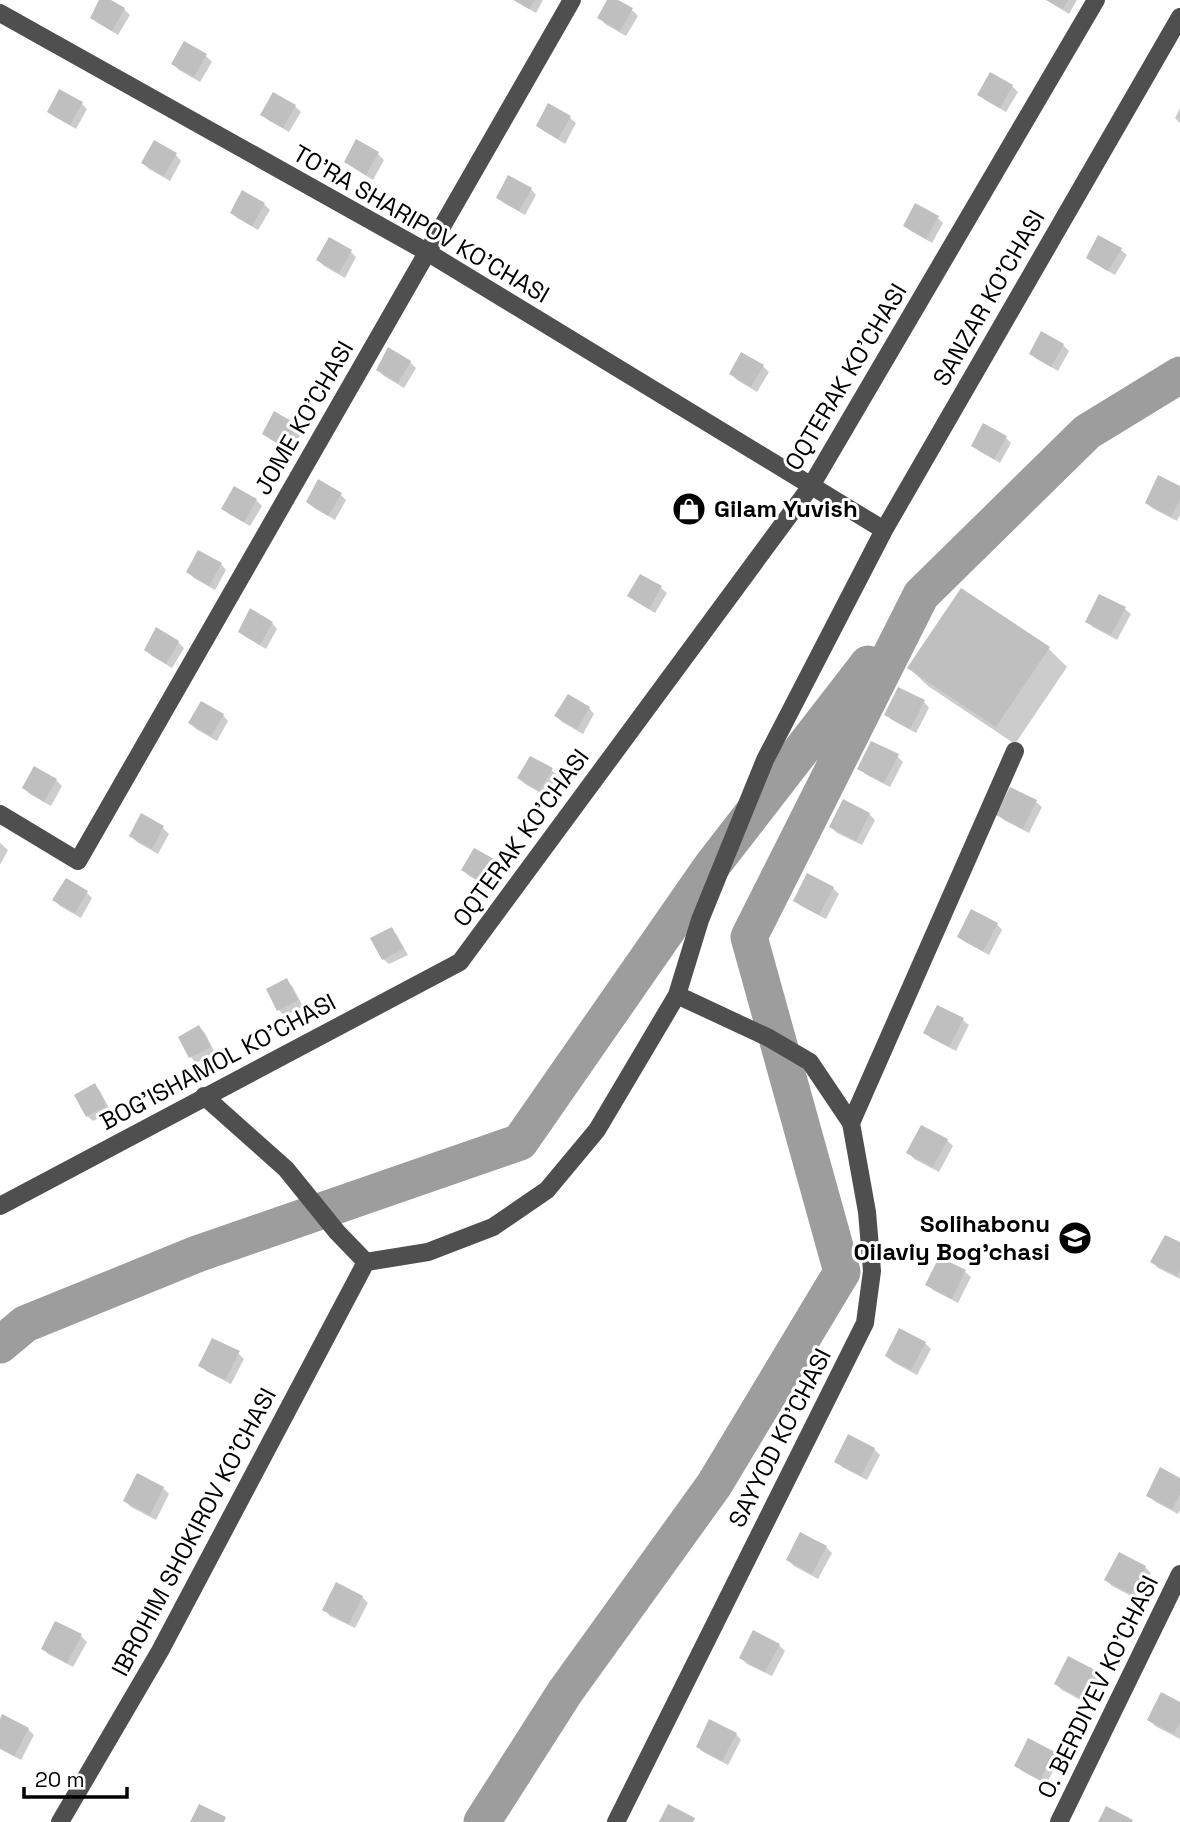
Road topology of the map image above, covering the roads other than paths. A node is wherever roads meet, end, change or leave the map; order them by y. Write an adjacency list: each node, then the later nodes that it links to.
1 (572, 0): 5 (street, JOME KO'CHASI)
2 (1096, 0): 6 (street, OQTERAK KO'CHASI)
3 (0, 13): 5 (street, TO'RA SHARIPOV KO'CHASI)
4 (1180, 17): 7 (street, SANZAR KO'CHASI)
5 (427, 253): 6 (street, TO'RA SHARIPOV KO'CHASI); 9 (street, JOME KO'CHASI)
6 (811, 486): 7 (street); 10 (street, OQTERAK KO'CHASI)
7 (884, 530): 11 (street, SANZAR KO'CHASI)
8 (1016, 751): 13 (street)
9 (0, 814)
10 (460, 962): 12 (street, BOG'ISHAMOL KO'CHASI)
11 (677, 995): 13 (street, SAYYOD KO'CHASI); 15 (street, SANZAR KO'CHASI)
12 (204, 1096): 14 (street, BOG'ISHAMOL KO'CHASI); 15 (street)
13 (851, 1123): 18 (street, SAYYOD KO'CHASI)
14 (0, 1206)
15 (366, 1262): 17 (street, IBROHIM SHOKIROV KO'CHASI)
16 (1180, 1574): 19 (street, O. BERDIYEV KO'CHASI)
17 (61, 1822)
18 (616, 1822)
19 (1059, 1822)

